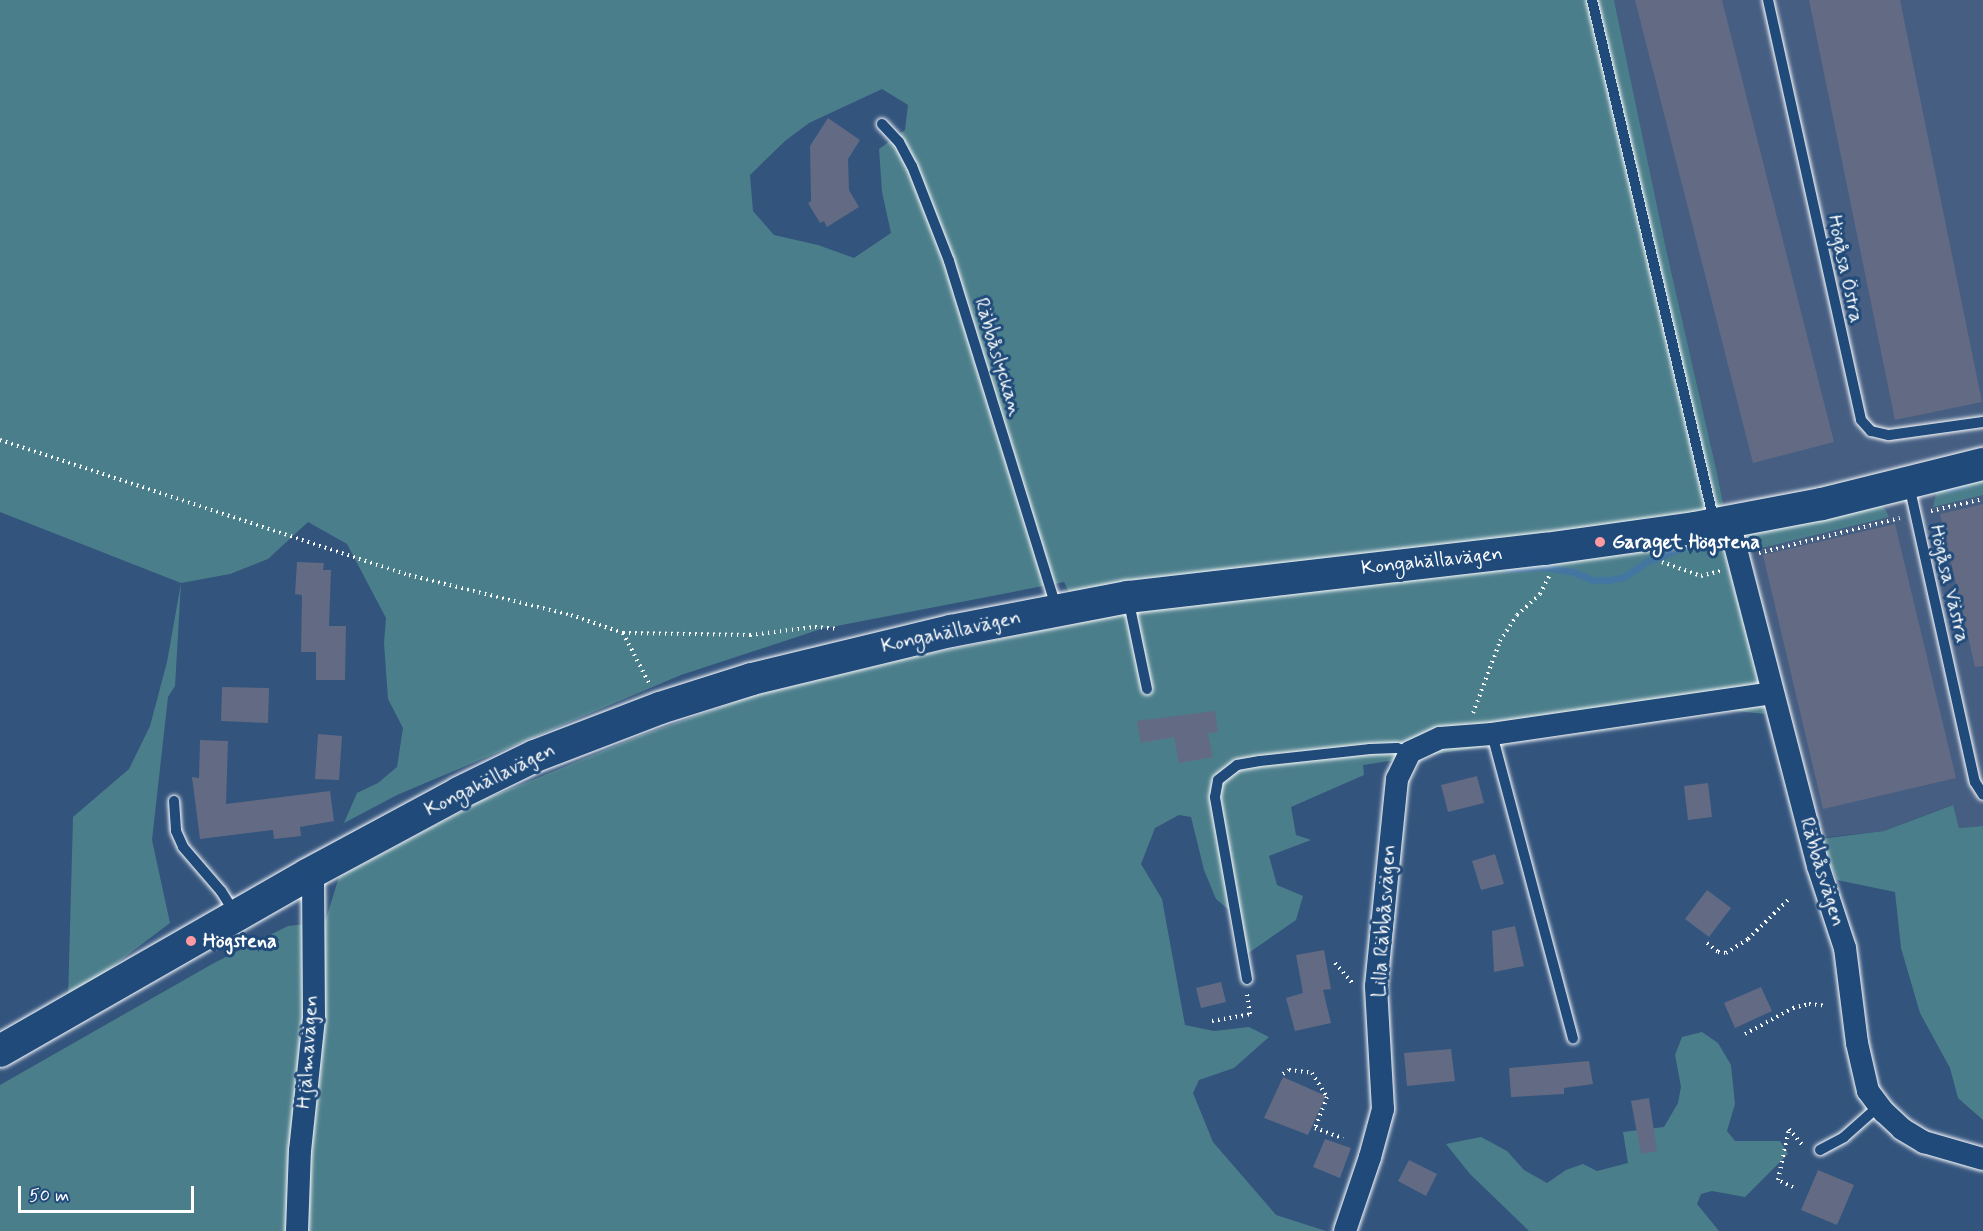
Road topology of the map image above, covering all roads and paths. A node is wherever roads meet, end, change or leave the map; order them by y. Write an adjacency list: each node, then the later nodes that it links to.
1 (1592, 0): 9 (lane)
2 (1768, 0): 4 (lane, Högåsa Östra)
3 (882, 124): 14 (lane, Räbbåslyckan)
4 (1983, 422)
5 (0, 440): 15 (path)
6 (1983, 464): 7 (street, Kongahällavägen)
7 (1912, 499): 8 (path); 9 (street, Kongahällavägen); 10 (path); 23 (lane, Högåsa Västra)
8 (1983, 499)
9 (1722, 523): 10 (street, Räbbåsvägen); 13 (street, Kongahällavägen)
10 (1737, 560): 11 (path); 18 (street, Räbbåsvägen)
11 (1680, 566)
12 (1550, 573): 21 (path)
13 (1128, 597): 14 (street, Kongahällavägen); 17 (lane)
14 (1057, 610): 16 (street, Kongahällavägen)
15 (623, 633): 16 (path); 19 (path)
16 (855, 652): 19 (street, Kongahällavägen)
17 (1147, 689)
18 (1772, 693): 20 (street); 36 (street, Räbbåsvägen)
19 (660, 708): 25 (street, Kongahällavägen)
20 (1492, 735): 21 (street); 33 (lane)
21 (1463, 736): 22 (street)
22 (1410, 752): 29 (lane); 42 (street, Lilla Räbbåsvägen)
23 (1983, 795)
24 (174, 801): 27 (lane)
25 (307, 874): 27 (street, Kongahällavägen); 41 (street, Hjälmavägen)
26 (1789, 899): 28 (path)
27 (236, 915): 34 (street, Kongahällavägen)
28 (1707, 943)
29 (1247, 979): 31 (path)
30 (1827, 1006): 32 (path)
31 (1212, 1021)
32 (1745, 1034)
33 (1573, 1038)
34 (0, 1051)
35 (1283, 1074): 37 (path)
36 (1879, 1106): 38 (lane); 39 (street, Räbbåsvägen)
37 (1343, 1138)
38 (1820, 1150): 40 (path)
39 (1983, 1159)
40 (1792, 1187)
41 (297, 1231)
42 (1345, 1231)

